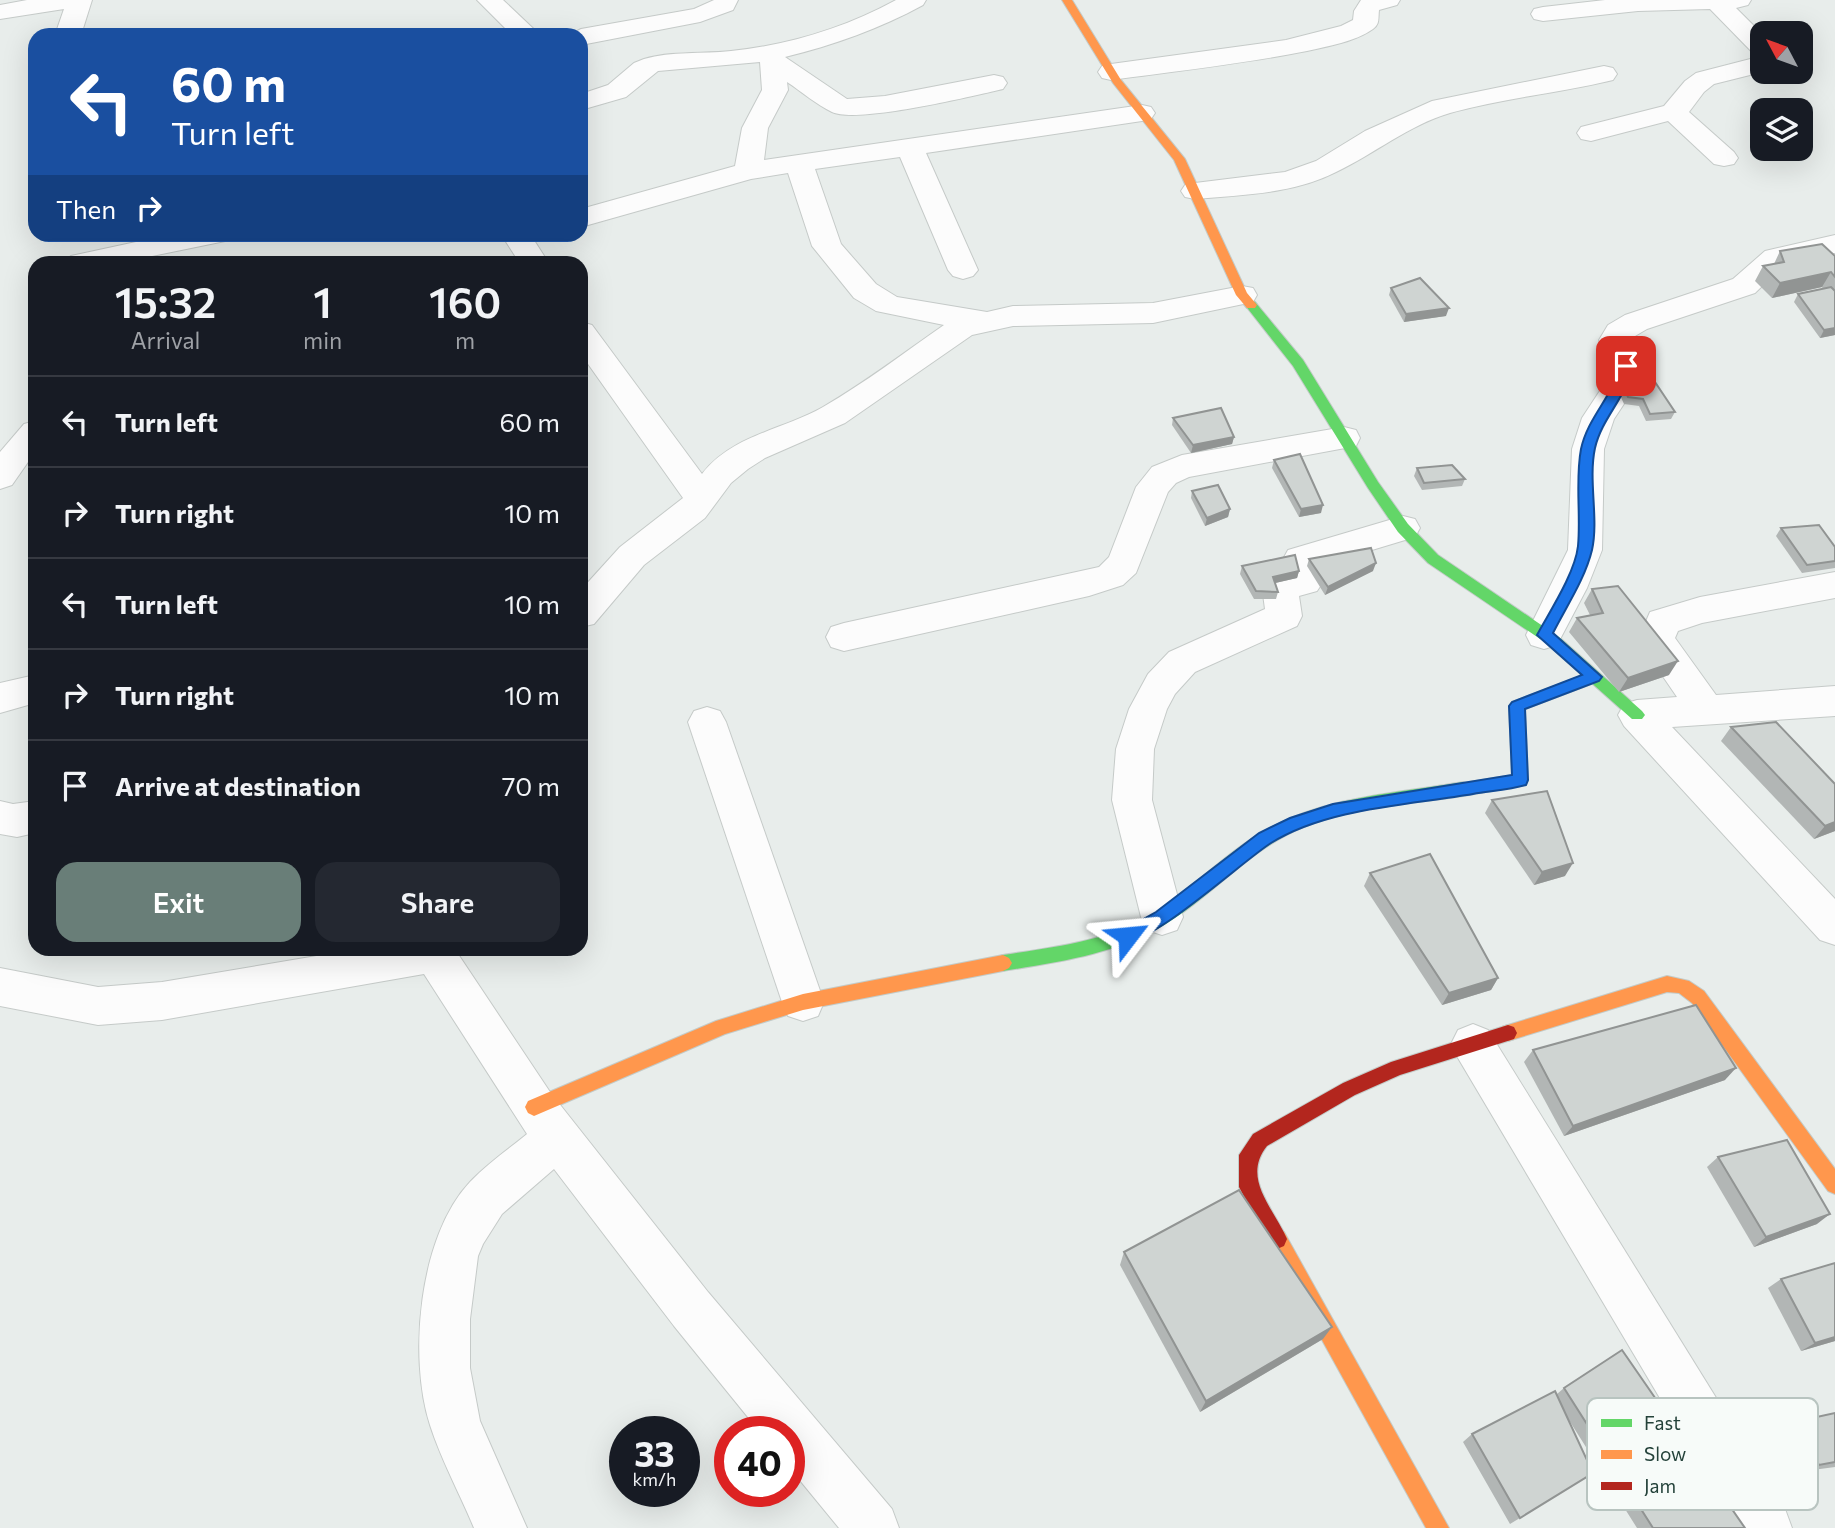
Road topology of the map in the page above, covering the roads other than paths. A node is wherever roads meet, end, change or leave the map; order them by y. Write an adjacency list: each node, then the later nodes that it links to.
1 (71, 0): 10 (street)
2 (80, 0): 12 (street)
3 (489, 0): 13 (street)
4 (726, 0): 15 (street)
5 (914, 0): 16 (street)
6 (1067, 0): 18 (street)
7 (1388, 0): 18 (street)
8 (1728, 1): 9 (street); 14 (street)
9 (1601, 3): 11 (street)
10 (0, 12)
11 (1543, 14)
12 (69, 28)
13 (519, 28)
14 (1750, 31)
15 (588, 36)
16 (773, 56): 20 (street); 21 (street); 28 (street)
17 (1750, 67): 22 (street)
18 (1111, 72): 23 (street)
19 (1604, 74): 29 (street)
20 (994, 83)
21 (588, 100)
22 (1673, 112): 24 (street); 26 (street)
23 (1142, 113): 25 (street); 29 (street)
24 (1591, 133)
25 (910, 148): 27 (street); 34 (street)
26 (1724, 158)
27 (799, 164): 28 (street); 36 (street)
28 (748, 172): 30 (street)
29 (1195, 191): 35 (street)
30 (588, 216)
31 (180, 242): 33 (street)
32 (1835, 244): 45 (street)
33 (109, 256)
34 (963, 270)
35 (1242, 296): 36 (street); 38 (street)
36 (984, 321): 41 (street)
37 (588, 342): 41 (street)
38 (1344, 438): 42 (street); 46 (street)
39 (28, 439): 40 (street)
40 (0, 477)
41 (702, 499): 44 (street)
42 (1404, 528): 45 (street); 56 (street)
43 (1835, 585): 51 (street)
44 (588, 606)
45 (1544, 635): 47 (street)
46 (844, 637)
47 (1594, 677): 52 (street); 56 (street)
48 (28, 692): 49 (street)
49 (0, 698)
50 (1835, 701): 51 (street)
51 (1706, 710): 52 (street)
52 (1637, 715): 57 (street)
53 (707, 722): 61 (street)
54 (0, 817): 55 (street)
55 (28, 819)
56 (1162, 917): 61 (street)
57 (1835, 927)
58 (416, 956): 60 (street)
59 (434, 956): 63 (street)
60 (0, 987)
61 (803, 1002): 63 (street)
62 (1473, 1044): 64 (street); 65 (street); 69 (street)
63 (546, 1122): 67 (street); 68 (street)
64 (1835, 1185)
65 (1687, 1398)
66 (1755, 1510): 70 (street)
67 (501, 1528)
68 (873, 1528)
69 (1437, 1528)
70 (1766, 1528)

